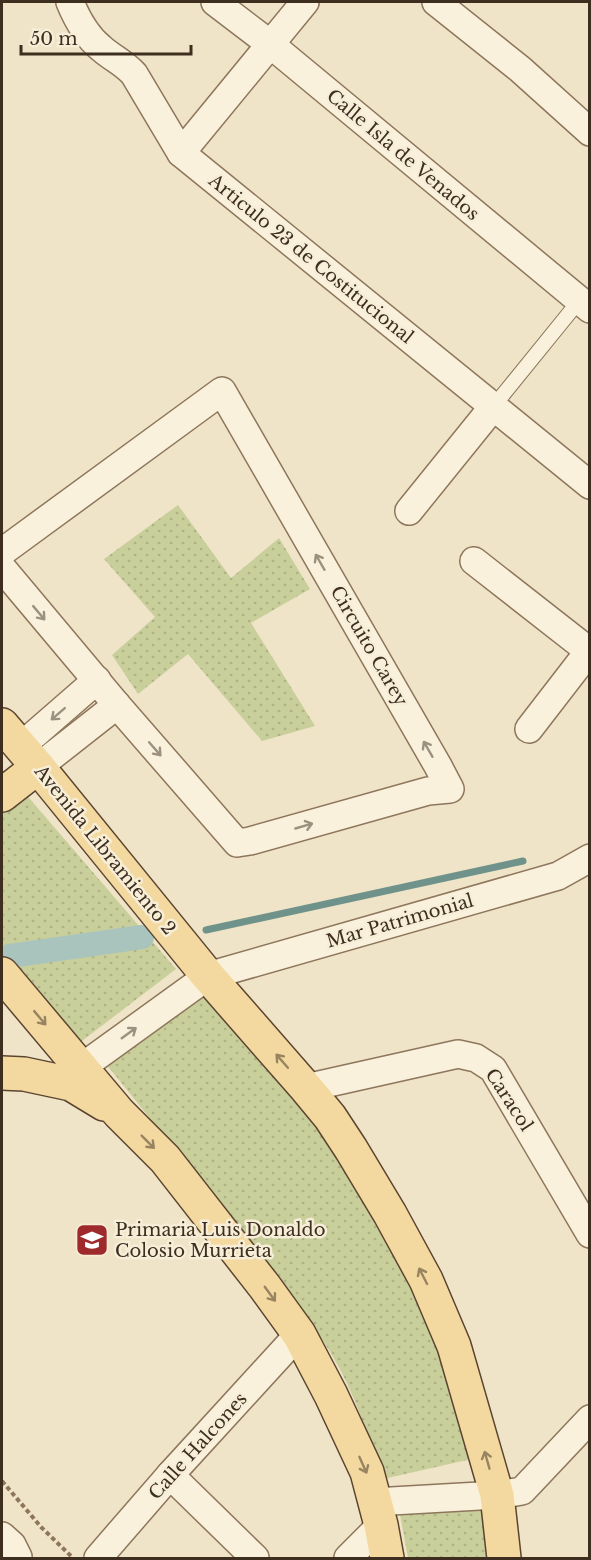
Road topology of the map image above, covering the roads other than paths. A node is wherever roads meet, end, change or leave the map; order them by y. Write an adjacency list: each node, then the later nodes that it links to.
1 (70, 2): 7 (street, Articulo 23 de Costitucional)
2 (215, 2): 5 (street, Calle Isla de Venados)
3 (305, 2): 5 (street)
4 (436, 2): 6 (street)
5 (270, 44): 7 (street); 8 (street, Calle Isla de Venados)
6 (590, 132)
7 (181, 153): 9 (street, Articulo 23 de Costitucional)
8 (584, 305): 9 (lane)
9 (493, 407): 10 (street, Articulo 23 de Costitucional); 11 (street)
10 (590, 485)
11 (409, 512)
12 (2, 552): 17 (street, Circuito Carey, one-way to 12)
13 (474, 561): 15 (street)
14 (2, 568): 16 (street, one-way to 16)
15 (589, 650): 18 (street)
16 (97, 680): 17 (street); 19 (street, one-way to 19)
17 (117, 705): 19 (street)
18 (529, 729)
19 (20, 746): 20 (main road); 23 (main road, Avenida Libramiento 2)
20 (2, 795)
21 (590, 858): 23 (street, Mar Patrimonial)
22 (2, 974): 24 (main road, one-way to 24)
23 (208, 976): 24 (street, one-way to 23); 26 (main road, Avenida Libramiento 2, one-way to 23)
24 (82, 1067): 27 (main road)
25 (2, 1073): 27 (main road)
26 (306, 1088): 28 (street, Caracol); 32 (main road, Avenida Libramiento 2, one-way to 26)
27 (119, 1113): 29 (main road, one-way to 29)
28 (590, 1234)
29 (299, 1334): 31 (street, Calle Halcones); 33 (main road, one-way to 33)
30 (590, 1419): 32 (street)
31 (170, 1475): 34 (street, Calle Halcones); 35 (street)
32 (497, 1494): 33 (street); 38 (main road, Avenida Libramiento 2)
33 (378, 1513): 36 (street); 37 (main road)
34 (98, 1558)
35 (255, 1558)
36 (348, 1558)
37 (387, 1558)
38 (504, 1558)

